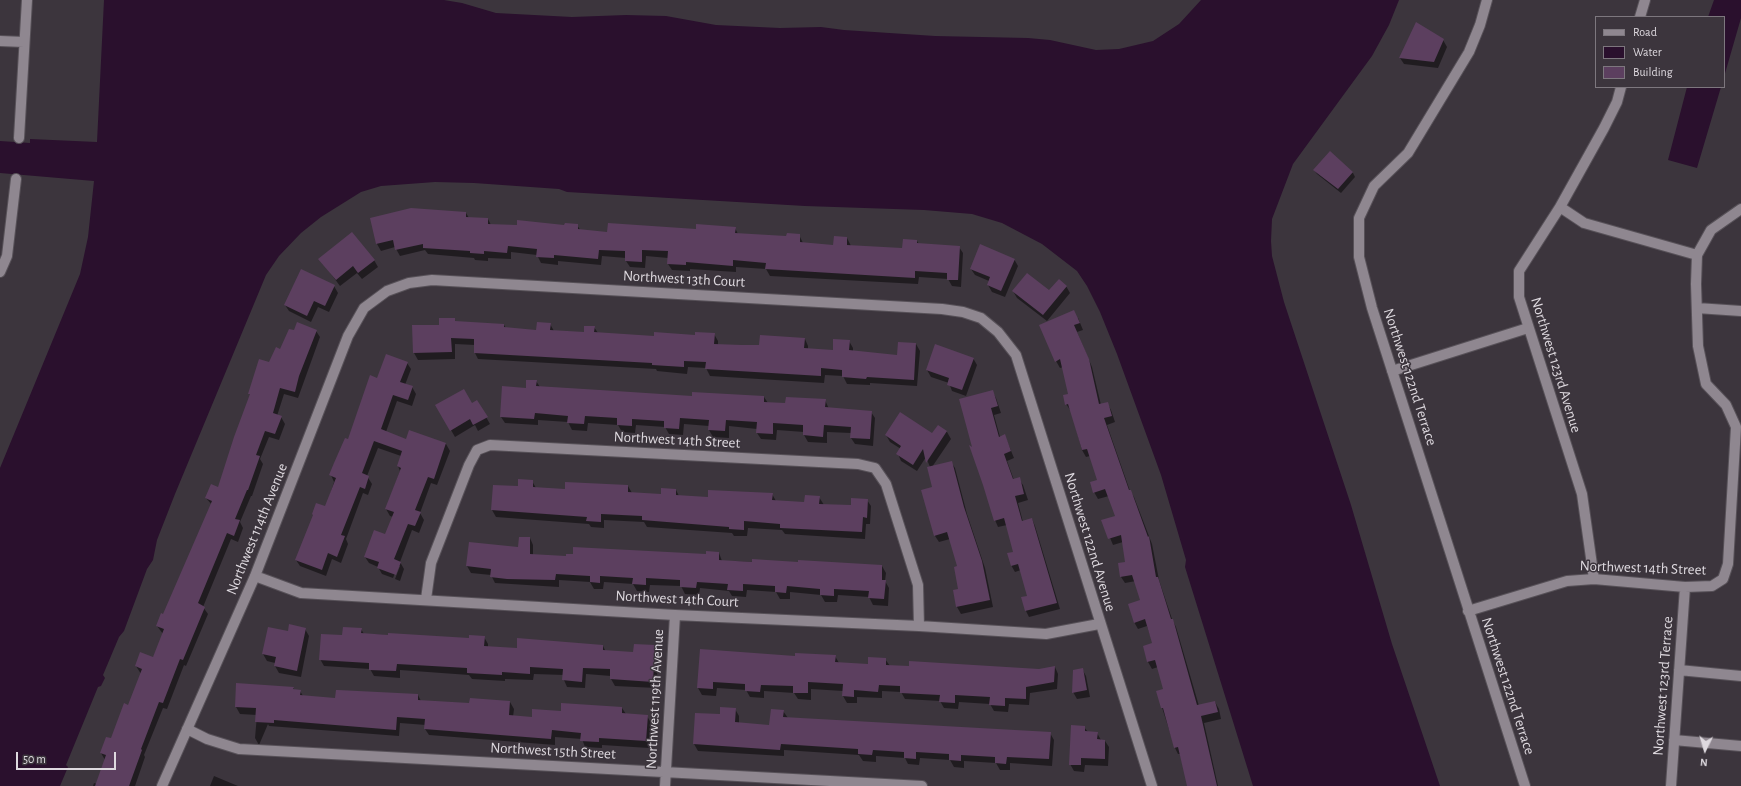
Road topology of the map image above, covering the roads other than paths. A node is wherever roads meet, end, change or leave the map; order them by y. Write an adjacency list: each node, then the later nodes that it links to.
1 (27, 0): 6 (street)
2 (1487, 0): 19 (street, Northwest 122nd Terrace)
3 (1643, 0): 4 (street)
4 (1640, 16)
5 (0, 41): 6 (street)
6 (24, 42): 8 (street)
7 (1621, 88): 10 (street, Northwest 123rd Avenue)
8 (19, 138)
9 (16, 179): 13 (street)
10 (1560, 207): 12 (street); 18 (street, Northwest 123rd Avenue)
11 (1741, 210): 12 (street)
12 (1697, 255): 15 (street)
13 (0, 272)
14 (387, 291): 17 (street, Northwest 13th Court); 20 (street, Northwest 114th Avenue)
15 (1697, 308): 16 (street); 22 (street, Northwest 14th Street)
16 (1741, 311)
17 (980, 318): 26 (street, Northwest 122nd Avenue)
18 (1528, 328): 19 (street); 21 (street, Northwest 123rd Avenue)
19 (1392, 371): 24 (street, Northwest 122nd Terrace)
20 (255, 576): 23 (street, Northwest 14th Court); 30 (street, Northwest 114th Avenue)
21 (1594, 579): 22 (street, Northwest 14th Street); 24 (street, Northwest 14th Street)
22 (1685, 587): 28 (street, Northwest 123rd Terrace)
23 (426, 599): 25 (street, Northwest 14th Court); 27 (street, Northwest 14th Street)
24 (1468, 611): 38 (street, Northwest 122nd Terrace)
25 (675, 615): 27 (street, Northwest 14th Court); 33 (street, Northwest 119th Avenue)
26 (1099, 624): 27 (street, Northwest 14th Court); 37 (street, Northwest 122nd Avenue)
27 (919, 626)
28 (1679, 670): 29 (street); 31 (street, Northwest 123rd Terrace)
29 (1741, 676)
30 (187, 729): 33 (street, Northwest 15th Street); 34 (street, Northwest 114th Avenue)
31 (1674, 740): 32 (street); 39 (street, Northwest 123rd Terrace)
32 (1741, 746)
33 (665, 772): 35 (street, Northwest 119th Avenue); 36 (street, Northwest 15th Street)
34 (162, 786)
35 (665, 786)
36 (922, 786)
37 (1149, 786)
38 (1525, 786)
39 (1671, 786)

